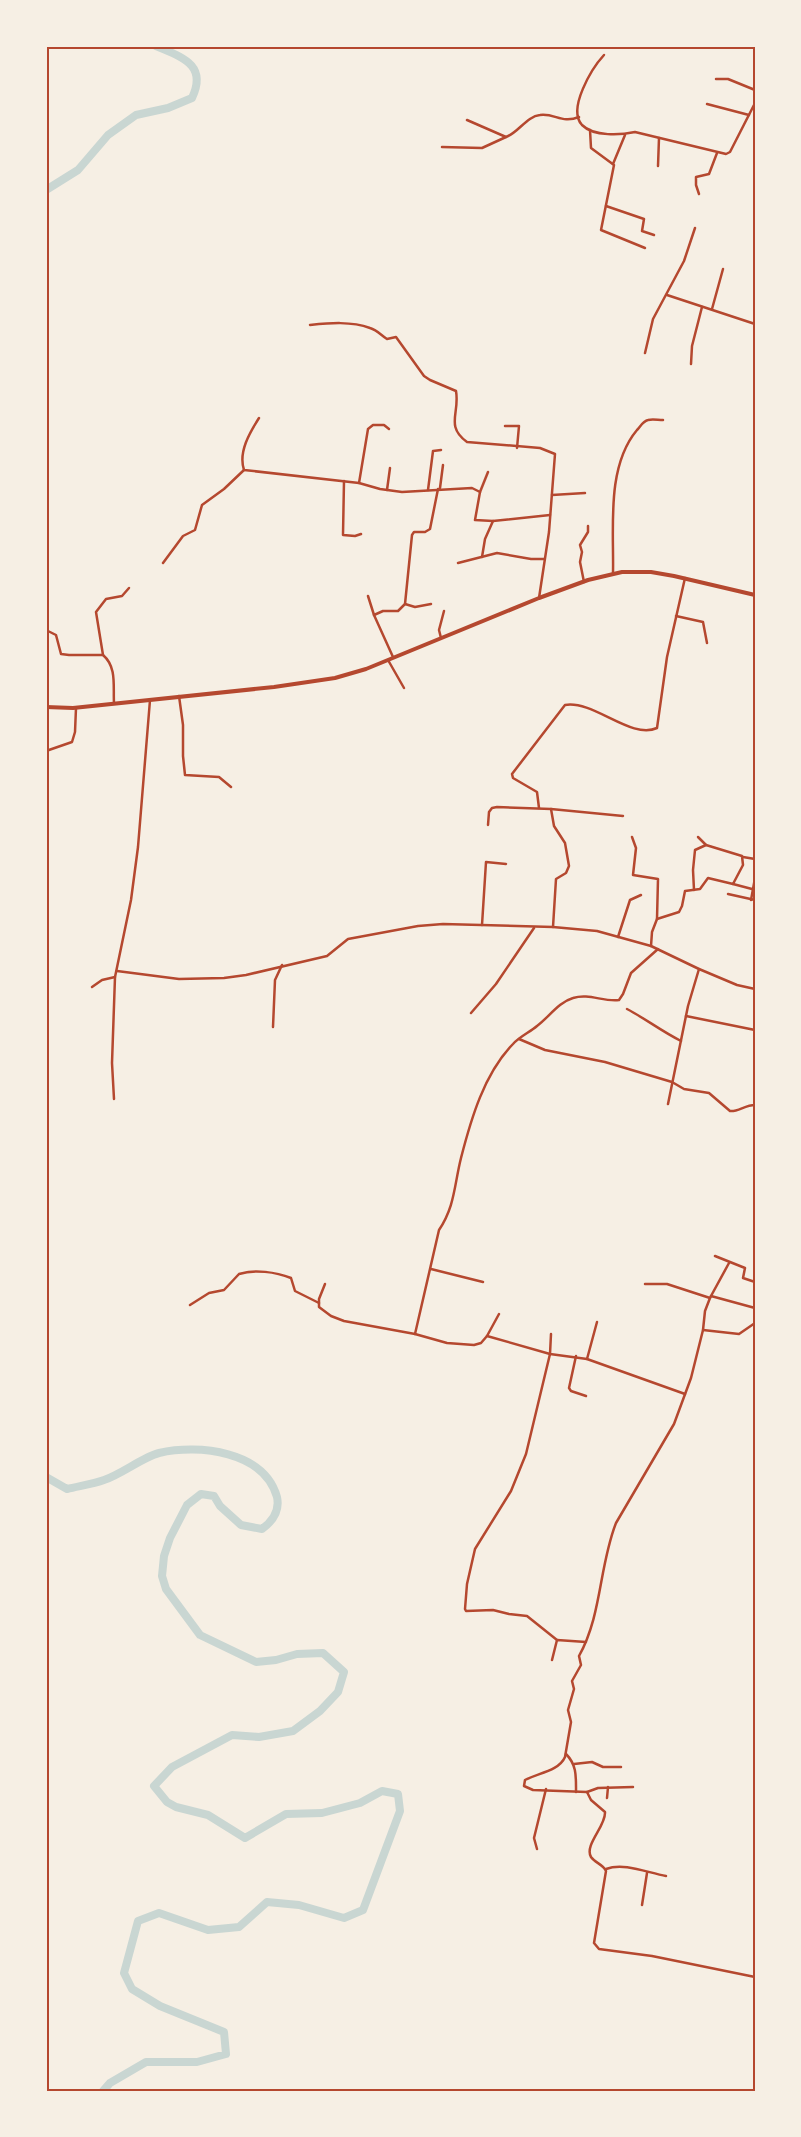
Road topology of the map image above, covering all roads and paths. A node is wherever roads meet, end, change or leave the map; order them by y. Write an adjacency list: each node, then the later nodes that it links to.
1 (604, 55): 7 (street)
2 (716, 79): 3 (street)
3 (755, 90)
4 (755, 103): 6 (street)
5 (707, 104): 6 (street)
6 (749, 115): 14 (street)
7 (579, 117): 9 (street); 11 (street)
8 (467, 120): 11 (street)
9 (590, 130): 10 (street); 15 (street)
10 (625, 135): 12 (street); 15 (street)
11 (506, 137): 13 (street)
12 (659, 138): 14 (street); 16 (street)
13 (442, 148)
14 (717, 152): 17 (street)
15 (613, 164): 18 (street)
16 (658, 166)
17 (699, 194)
18 (606, 206): 20 (street); 21 (street)
19 (695, 228): 23 (street)
20 (654, 235)
21 (645, 248)
22 (723, 269): 25 (street)
23 (667, 295): 24 (street); 28 (street)
24 (702, 307): 25 (street); 29 (street)
25 (712, 309): 26 (street)
26 (755, 324)
27 (310, 325): 34 (street)
28 (645, 353)
29 (690, 364)
30 (259, 418): 38 (street)
31 (663, 420): 56 (street)
32 (505, 426): 34 (street)
33 (389, 429): 41 (street)
34 (517, 448): 47 (street)
35 (441, 450): 44 (street)
36 (443, 465): 42 (street)
37 (390, 468): 43 (street)
38 (244, 470): 40 (street); 54 (street)
39 (488, 472): 45 (street)
40 (344, 481): 41 (street); 51 (street)
41 (359, 483): 43 (street)
42 (439, 488): 44 (street); 45 (street); 63 (street)
43 (387, 490): 44 (street)
44 (428, 490)
45 (480, 492): 49 (street)
46 (585, 493): 47 (street)
47 (552, 494): 48 (street)
48 (550, 515): 49 (street); 53 (street)
49 (493, 521): 52 (street)
50 (588, 526): 58 (street)
51 (361, 534)
52 (482, 557): 53 (street); 55 (street)
53 (544, 559): 62 (street)
54 (164, 563)
55 (458, 563)
56 (613, 573): 57 (main road); 58 (main road)
57 (686, 578): 60 (main road); 67 (street)
58 (584, 582): 62 (main road)
59 (129, 588): 71 (street)
60 (755, 594)
61 (368, 596): 66 (street)
62 (539, 598): 69 (main road)
63 (405, 604): 64 (street); 66 (street)
64 (431, 604)
65 (444, 611): 69 (street)
66 (374, 615): 72 (street)
67 (676, 616): 70 (street); 82 (street)
68 (46, 630): 71 (street)
69 (440, 638): 72 (main road)
70 (707, 643)
71 (103, 655): 77 (street)
72 (393, 657): 73 (main road)
73 (388, 660): 74 (street); 75 (main road)
74 (404, 688)
75 (179, 696): 76 (main road); 81 (street)
76 (150, 700): 77 (main road); 109 (street)
77 (114, 703): 79 (main road)
78 (46, 707): 79 (main road)
79 (76, 708): 80 (street)
80 (46, 751)
81 (231, 787)
82 (539, 808): 83 (street); 85 (street)
83 (551, 808): 84 (street); 102 (street)
84 (623, 816)
85 (488, 825)
86 (632, 837): 100 (street)
87 (698, 837): 88 (street)
88 (706, 844): 89 (street); 95 (street)
89 (743, 857): 90 (street); 93 (street)
90 (755, 859)
91 (506, 864): 101 (street)
92 (755, 878): 94 (street)
93 (733, 884): 94 (street); 95 (street)
94 (752, 888): 98 (street)
95 (694, 890): 100 (street)
96 (728, 894): 98 (street)
97 (641, 895): 104 (street)
98 (750, 900): 99 (street)
99 (755, 900)
100 (657, 919): 105 (street)
101 (482, 926): 103 (street); 107 (street)
102 (553, 927): 103 (street); 104 (street)
103 (534, 928): 114 (street)
104 (618, 937): 105 (street)
105 (651, 946): 106 (street)
106 (658, 949): 108 (street); 118 (street)
107 (282, 965): 109 (street); 116 (street)
108 (699, 970): 112 (street); 115 (street)
109 (116, 972): 110 (street)
110 (115, 977): 111 (street); 121 (street)
111 (92, 987)
112 (755, 989)
113 (627, 1008): 119 (street)
114 (471, 1014)
115 (686, 1016): 117 (street); 119 (street)
116 (273, 1027)
117 (755, 1030)
118 (519, 1039): 120 (street); 126 (street)
119 (681, 1041): 120 (street)
120 (672, 1082): 122 (street); 123 (street)
121 (114, 1099)
122 (668, 1104)
123 (755, 1105)
124 (715, 1256): 125 (street)
125 (729, 1263): 128 (street); 131 (street)
126 (431, 1269): 127 (street); 139 (street)
127 (483, 1282)
128 (755, 1282)
129 (325, 1284): 132 (street)
130 (645, 1284): 131 (street)
131 (710, 1297): 134 (street); 138 (street)
132 (318, 1303): 133 (street); 139 (street)
133 (190, 1306)
134 (755, 1307)
135 (499, 1314): 141 (street)
136 (597, 1322): 144 (street)
137 (755, 1323): 138 (street)
138 (703, 1330): 145 (street)
139 (415, 1334): 141 (street)
140 (551, 1334): 142 (street)
141 (487, 1336): 142 (street)
142 (550, 1354): 143 (street); 147 (street)
143 (576, 1356): 144 (street); 146 (street)
144 (588, 1359): 145 (street)
145 (685, 1394): 148 (street)
146 (586, 1396)
147 (557, 1640): 148 (street); 149 (street)
148 (587, 1642): 150 (street)
149 (552, 1660)
150 (566, 1754): 151 (street); 155 (street)
151 (574, 1764): 152 (street); 156 (street)
152 (621, 1767)
153 (633, 1786): 154 (street)
154 (608, 1787): 157 (street); 158 (street)
155 (546, 1789): 156 (street); 159 (street)
156 (576, 1792): 157 (street)
157 (587, 1792): 160 (street)
158 (606, 1798)
159 (537, 1849)
160 (606, 1869): 161 (street); 164 (street)
161 (647, 1873): 162 (street); 163 (street)
162 (666, 1876)
163 (642, 1906)
164 (755, 1977)

